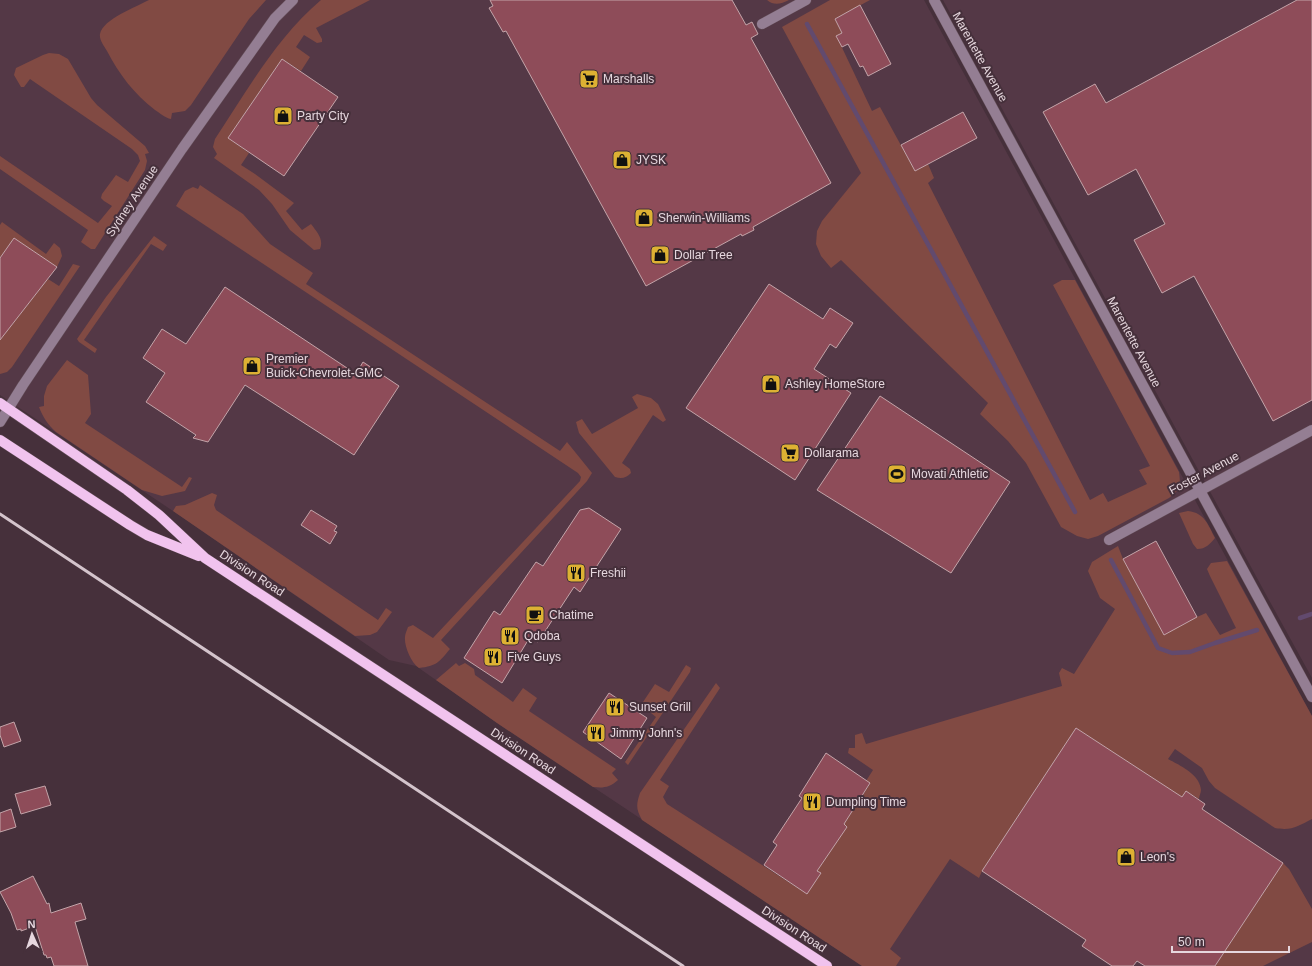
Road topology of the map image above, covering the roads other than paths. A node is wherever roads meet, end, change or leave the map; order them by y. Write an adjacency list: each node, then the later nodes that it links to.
1 (293, 0): 5 (street, Sydney Avenue)
2 (806, 0): 4 (street)
3 (934, 0): 9 (street, Marentette Avenue)
4 (762, 24)
5 (4, 406): 6 (street, Sydney Avenue); 11 (main road, Division Road)
6 (0, 422)
7 (1312, 430): 9 (street, Foster Avenue)
8 (0, 440): 11 (main road, Division Road)
9 (1200, 490): 10 (street, Foster Avenue); 12 (street, Marentette Avenue)
10 (1109, 540)
11 (205, 558): 13 (main road, Division Road)
12 (1312, 697)
13 (827, 966)

